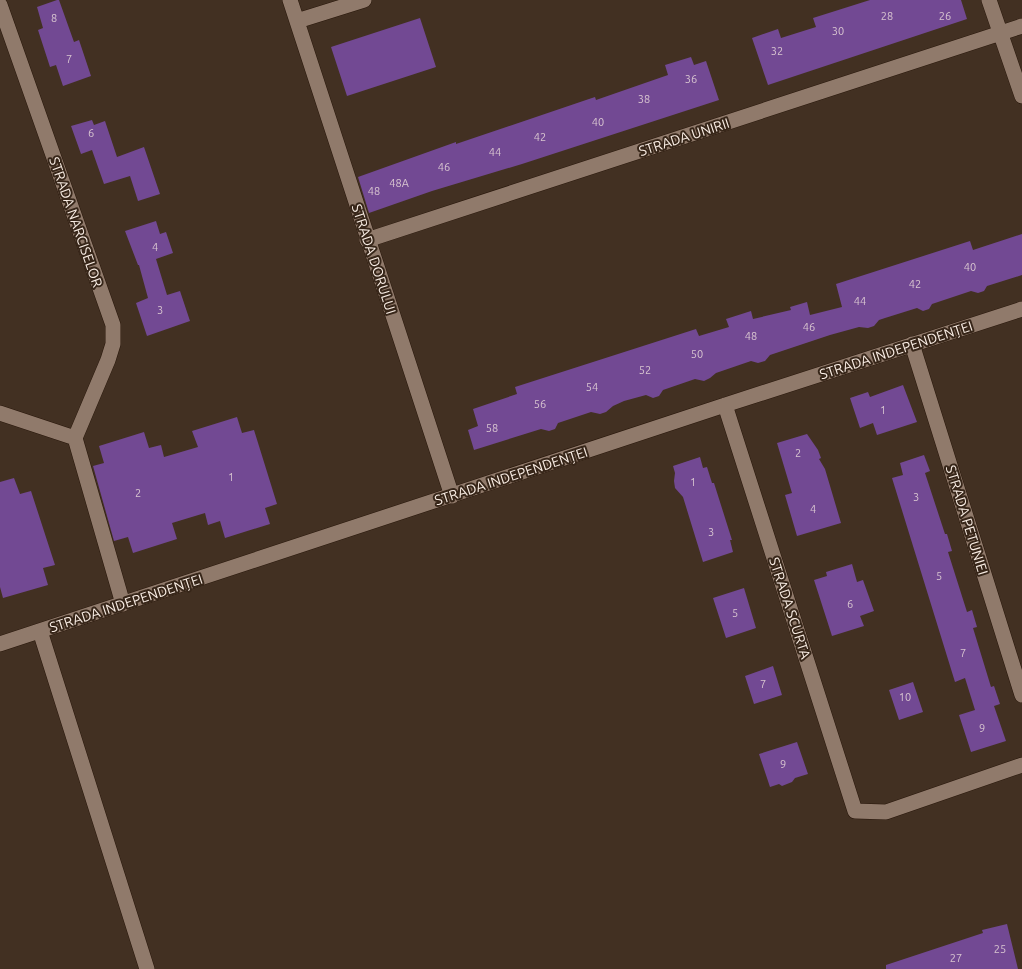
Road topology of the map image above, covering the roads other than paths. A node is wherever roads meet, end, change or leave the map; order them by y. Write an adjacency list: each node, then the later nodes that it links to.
1 (290, 0): 5 (street, STRADA DORULUI)
2 (364, 0): 5 (street)
3 (989, 0): 7 (street)
4 (0, 5): 14 (street, STRADA NARCISELOR)
5 (297, 21): 9 (street, STRADA DORULUI)
6 (1022, 26): 7 (street, STRADA UNIRII)
7 (1000, 34): 8 (street); 9 (street, STRADA UNIRII)
8 (1022, 96)
9 (367, 240): 15 (street, STRADA DORULUI)
10 (1022, 309): 11 (street, STRADA INDEPENDENȚEI)
11 (912, 344): 12 (street, STRADA INDEPENDENȚEI); 19 (street, STRADA PETUNIEI)
12 (725, 405): 15 (street, STRADA INDEPENDENȚEI); 20 (street, STRADA SCURTA)
13 (0, 414): 14 (street)
14 (75, 438): 16 (street)
15 (452, 496): 16 (street, STRADA INDEPENDENȚEI)
16 (123, 604): 17 (street, STRADA INDEPENDENȚEI)
17 (40, 631): 18 (street, STRADA INDEPENDENȚEI); 21 (street)
18 (0, 644)
19 (1022, 695)
20 (1022, 765)
21 (147, 969)

